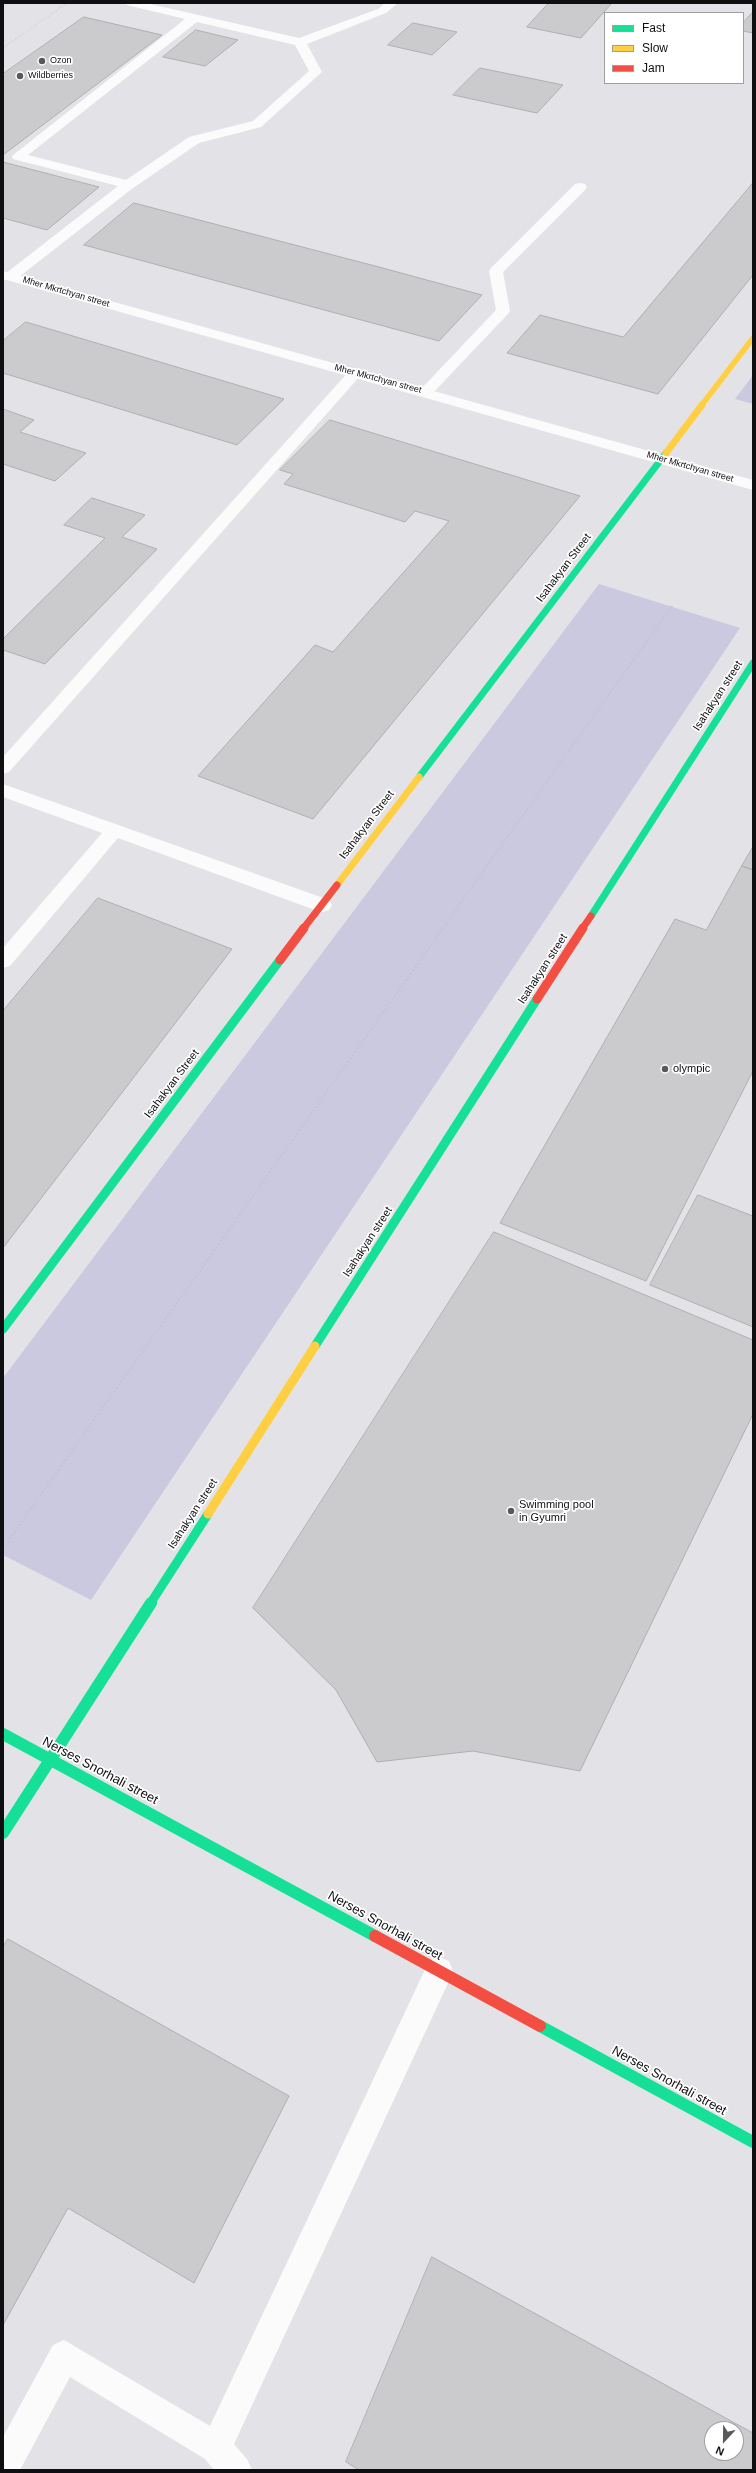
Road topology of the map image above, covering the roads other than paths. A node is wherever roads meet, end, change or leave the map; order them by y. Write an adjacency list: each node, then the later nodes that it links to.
1 (131, 3): 3 (street)
2 (392, 3): 4 (street)
3 (194, 18): 4 (street); 5 (street)
4 (300, 42): 5 (street)
5 (128, 185): 7 (street)
6 (580, 187): 10 (street)
7 (7, 276): 9 (street, Mher Mkrtchyan street)
8 (753, 338): 11 (street, Isahakyan Street)
9 (356, 372): 10 (street, Mher Mkrtchyan street); 14 (street)
10 (426, 392): 11 (street, Mher Mkrtchyan street)
11 (663, 459): 12 (street, Mher Mkrtchyan street); 17 (street, Isahakyan Street)
12 (753, 485)
13 (753, 663): 21 (street, Isahakyan street)
14 (3, 768)
15 (3, 790): 16 (street)
16 (114, 831): 17 (street); 18 (street)
17 (322, 905): 19 (street, Isahakyan Street)
18 (3, 962)
19 (3, 1329)
20 (3, 1734): 21 (street, Nerses Snorhali street)
21 (50, 1759): 22 (street, Isahakyan street); 23 (street, Nerses Snorhali street)
22 (3, 1833)
23 (439, 1971): 24 (street, Nerses Snorhali street); 25 (street)
24 (753, 2142)
25 (226, 2459): 26 (street)
26 (4, 2470)

